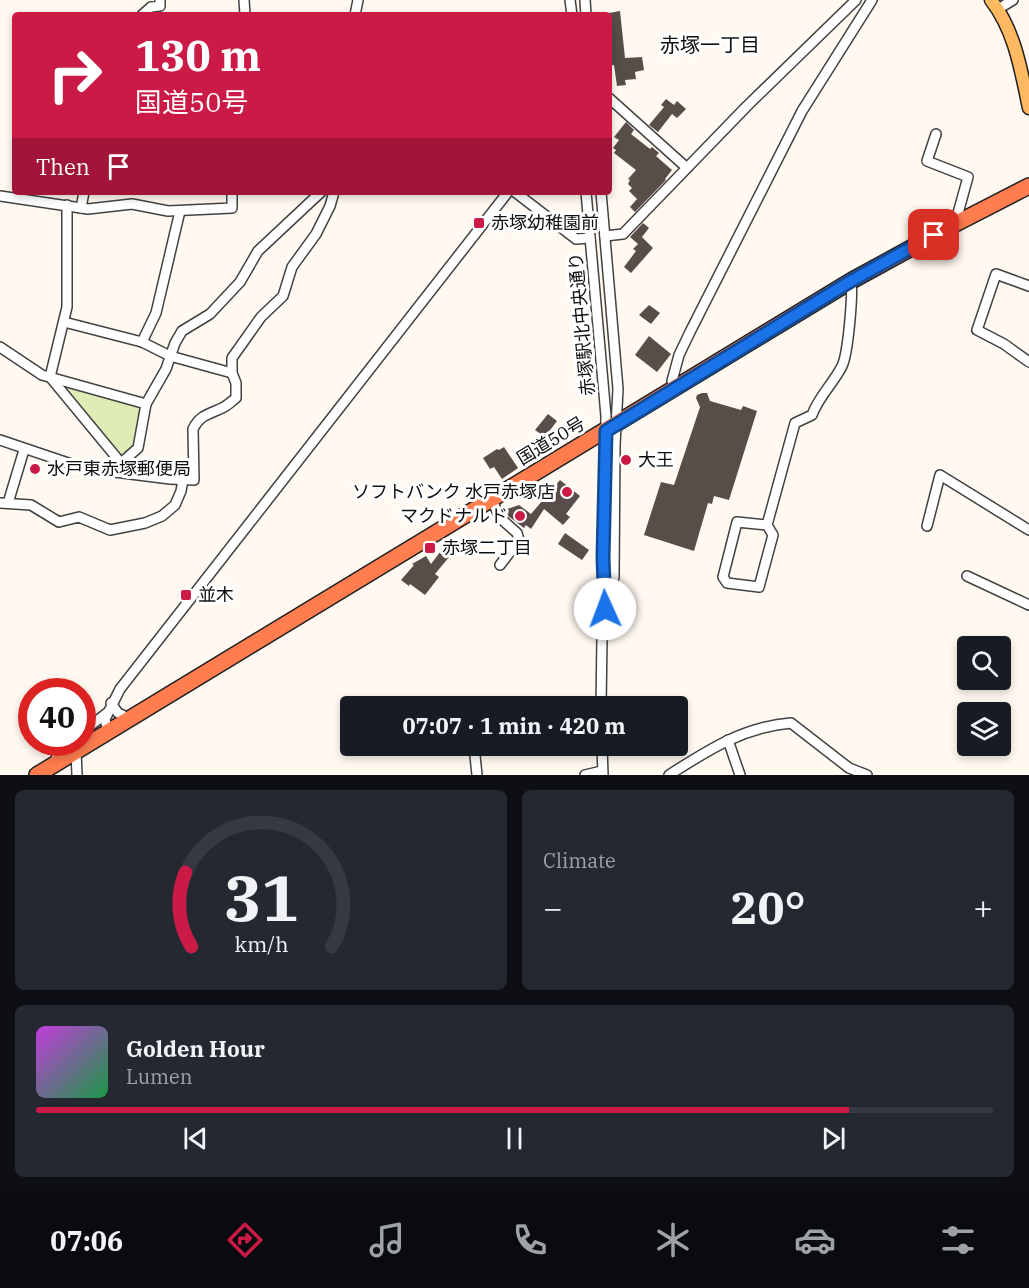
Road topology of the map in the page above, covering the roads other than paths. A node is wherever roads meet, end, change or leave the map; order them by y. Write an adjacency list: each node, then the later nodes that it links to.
1 (160, 0): 6 (street)
2 (856, 0): 10 (street)
3 (872, 0): 38 (street)
4 (1013, 0): 5 (street)
5 (994, 5): 8 (main road)
6 (145, 12)
7 (612, 101): 10 (street)
8 (1029, 108)
9 (936, 134): 24 (street)
10 (687, 168): 25 (street)
11 (1029, 186): 24 (highway, 国道50号)
12 (83, 195): 22 (street)
13 (232, 195): 23 (street)
14 (318, 195): 34 (street)
15 (333, 195): 36 (street)
16 (506, 195): 55 (street)
17 (518, 195): 26 (street)
18 (586, 195): 26 (street, 赤塚駅北中央通り)
19 (601, 195): 25 (street, 赤塚駅北中央通り)
20 (0, 196): 21 (street)
21 (67, 205): 22 (street); 31 (street)
22 (81, 208): 23 (street)
23 (180, 211): 32 (street)
24 (955, 224): 29 (highway, 国道50号)
25 (605, 236): 28 (street, 赤塚駅北中央通り)
26 (590, 238): 27 (street, 赤塚駅北中央通り)
27 (594, 277): 28 (street); 40 (street, 赤塚駅北中央通り)
28 (608, 277): 40 (street, 赤塚駅北中央通り)
29 (851, 281): 38 (highway, 国道50号); 48 (street)
30 (1029, 286): 35 (street)
31 (64, 322): 32 (street); 37 (street)
32 (142, 342): 34 (street)
33 (0, 347): 37 (street)
34 (171, 356): 36 (street); 39 (street)
35 (1029, 362)
36 (232, 372): 45 (street)
37 (50, 377): 39 (street); 43 (street)
38 (677, 388): 40 (highway, 国道50号)
39 (146, 404): 43 (street)
40 (611, 428): 46 (highway, 国道50号); 54 (street, 赤塚駅北中央通り)
41 (0, 440): 42 (street)
42 (24, 450): 44 (street); 47 (street)
43 (122, 463): 44 (street)
44 (115, 472): 45 (street)
45 (183, 480): 47 (street)
46 (492, 500): 51 (street); 56 (highway, 国道50号)
47 (4, 503)
48 (767, 525): 48 (street)
49 (927, 526): 50 (street)
50 (1029, 530)
51 (500, 566)
52 (967, 576): 53 (street)
53 (1029, 605)
54 (601, 696)
55 (109, 708): 56 (street); 57 (street); 58 (street)
56 (131, 719): 58 (highway, 国道50号)
57 (96, 720)
58 (108, 732): 59 (highway, 国道50号)
59 (96, 737)
60 (728, 740): 70 (street); 71 (street); 72 (street)
61 (63, 756): 66 (highway, 国道50号)
62 (74, 756): 67 (street)
63 (475, 756): 68 (street)
64 (602, 756): 65 (street)
65 (603, 773): 69 (street)
66 (38, 775)
67 (77, 775)
68 (477, 775)
69 (585, 775)
70 (669, 775)
71 (740, 775)
72 (867, 775)

